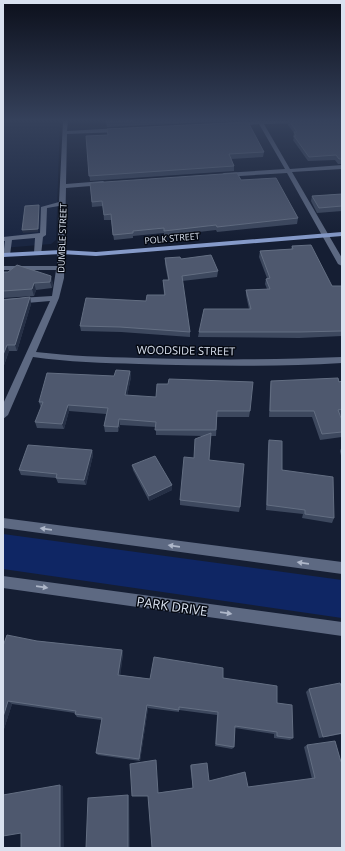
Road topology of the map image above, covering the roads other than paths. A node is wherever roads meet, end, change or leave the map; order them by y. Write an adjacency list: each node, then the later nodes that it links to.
1 (64, 161): 7 (street, DUMBLE STREET)
2 (282, 161): 4 (street)
3 (342, 167): 4 (street)
4 (288, 171): 5 (street); 12 (street)
5 (219, 176)
6 (110, 183): 7 (street)
7 (64, 186): 8 (street, DUMBLE STREET)
8 (63, 203): 9 (street, DUMBLE STREET); 9 (street)
9 (53, 218): 10 (street); 10 (street, DUMBLE STREET)
10 (50, 234): 13 (street); 14 (street, DUMBLE STREET); 15 (street)
11 (342, 234): 12 (main road, POLK STREET)
12 (326, 236): 14 (main road, POLK STREET); 17 (street)
13 (6, 239): 16 (street)
14 (61, 252): 15 (main road, POLK STREET); 19 (street, DUMBLE STREET)
15 (38, 253): 16 (main road, POLK STREET)
16 (5, 255)
17 (342, 264)
18 (4, 268): 19 (street)
19 (60, 268): 20 (street, DUMBLE STREET)
20 (55, 298): 21 (street); 22 (street, DUMBLE STREET)
21 (3, 302)
22 (30, 354): 23 (street, WOODSIDE STREET); 24 (street, DUMBLE STREET)
23 (342, 360)
24 (3, 416)
25 (3, 523): 26 (street, one-way to 25)
26 (342, 568)
27 (3, 582): 28 (street, PARK DRIVE, one-way to 28)
28 (342, 630)

